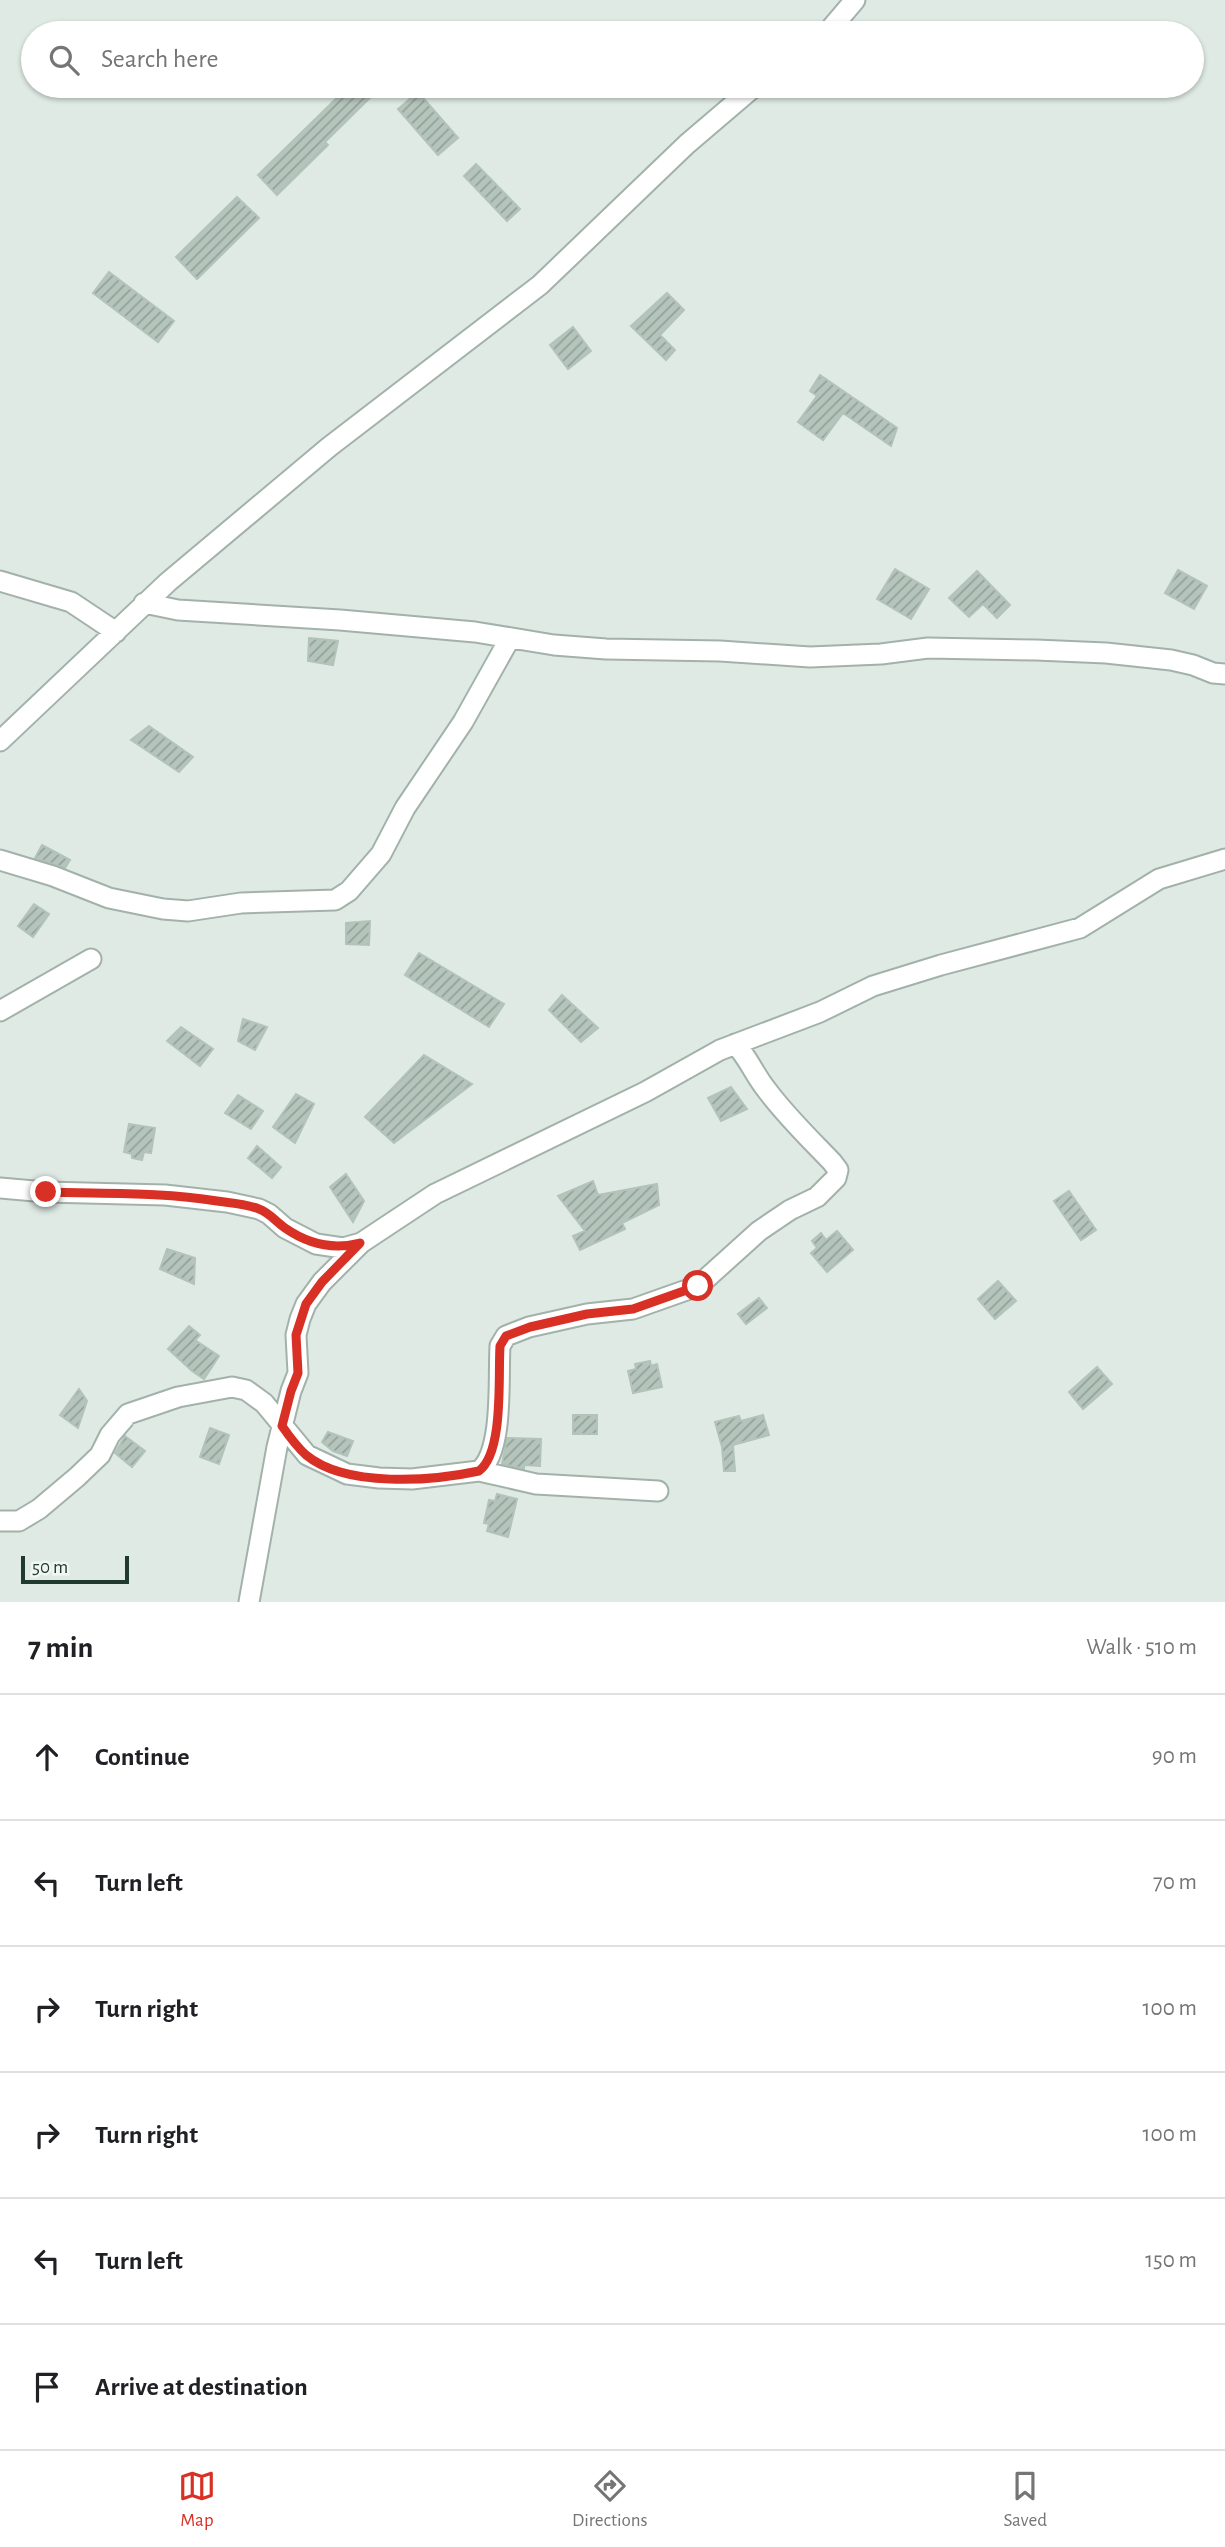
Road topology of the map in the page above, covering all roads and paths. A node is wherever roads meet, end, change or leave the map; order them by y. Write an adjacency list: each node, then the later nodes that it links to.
1 (855, 0): 2 (street)
2 (837, 21)
3 (741, 98): 5 (street)
4 (0, 581): 6 (street)
5 (144, 603): 6 (street); 7 (street)
6 (116, 632): 9 (street)
7 (510, 638): 8 (street); 11 (street)
8 (1225, 674)
9 (0, 741)
10 (1225, 859): 14 (street)
11 (0, 860)
12 (91, 958): 13 (street)
13 (0, 1011)
14 (735, 1044): 16 (street); 18 (street)
15 (0, 1188): 16 (street)
16 (360, 1243): 17 (street)
17 (282, 1426): 18 (street); 20 (street); 21 (street)
18 (479, 1471): 19 (street)
19 (658, 1491)
20 (0, 1521)
21 (249, 1602)

